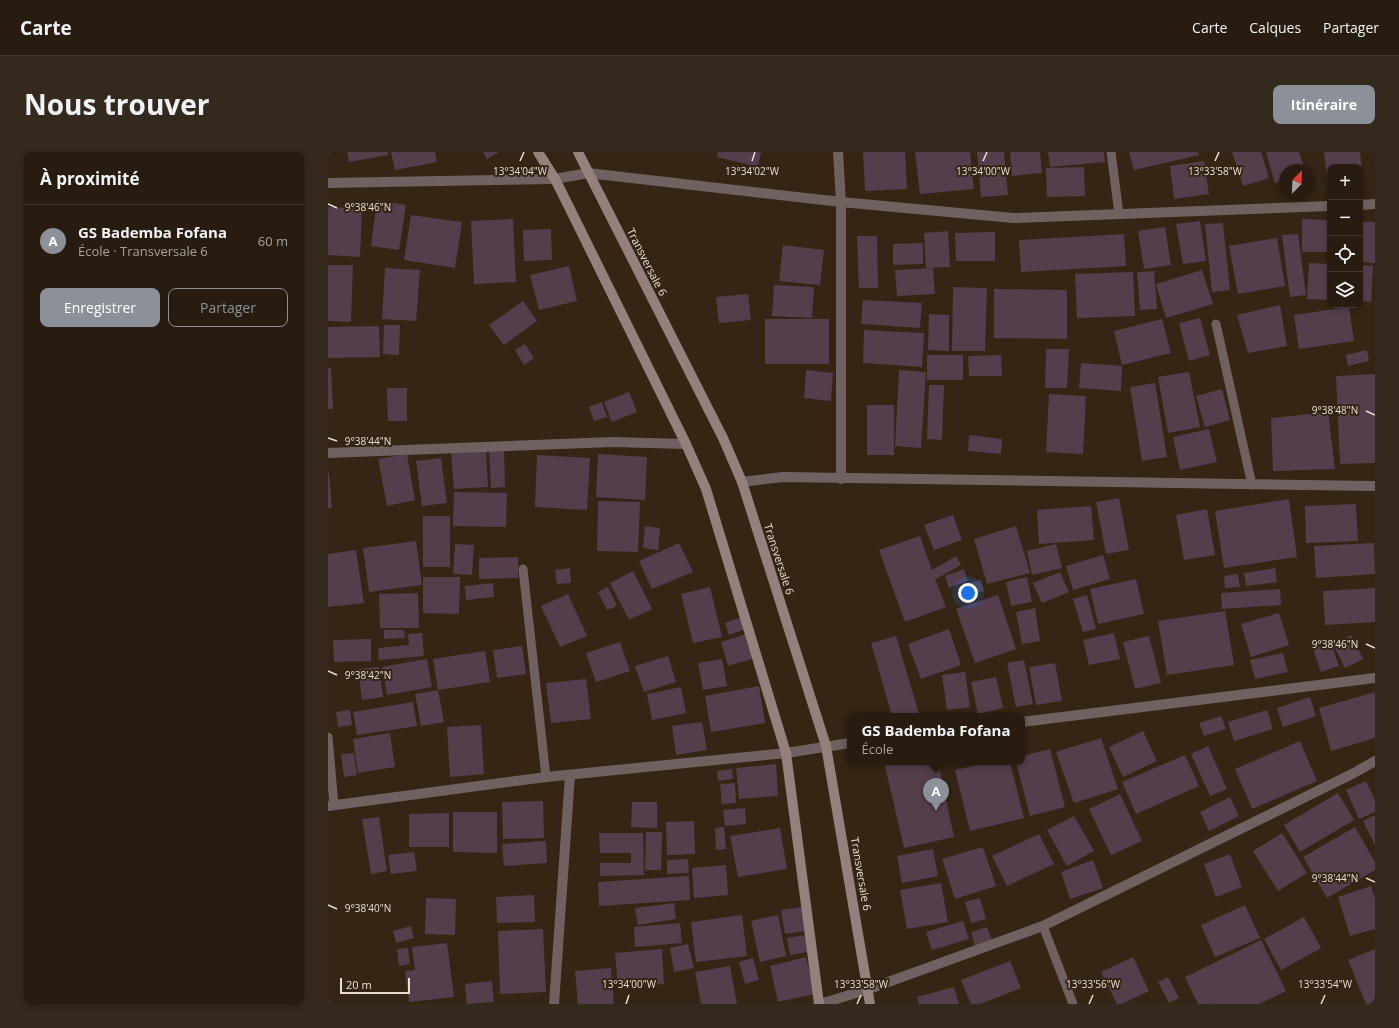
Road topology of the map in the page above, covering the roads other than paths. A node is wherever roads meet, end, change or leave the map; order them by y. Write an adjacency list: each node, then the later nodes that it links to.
1 (538, 152): 6 (main road)
2 (578, 152): 5 (main road, Transversale 6)
3 (838, 152): 8 (street)
4 (1111, 152): 12 (lane)
5 (588, 173): 6 (street); 8 (street); 17 (main road, Transversale 6)
6 (555, 179): 7 (street); 14 (main road)
7 (328, 183)
8 (841, 202): 12 (street); 16 (street)
9 (1375, 204): 10 (street)
10 (1363, 205)
11 (1327, 206): 12 (street)
12 (1119, 214)
13 (1216, 324): 18 (lane)
14 (686, 444): 15 (street); 26 (main road)
15 (328, 453)
16 (841, 479): 17 (street); 18 (street)
17 (742, 482): 25 (main road, Transversale 6)
18 (1252, 485): 19 (street)
19 (1375, 486)
20 (522, 569): 29 (lane)
21 (1375, 678): 22 (street)
22 (1025, 722)
23 (328, 737): 30 (lane)
24 (847, 743): 25 (street)
25 (826, 746): 26 (street); 32 (main road, Transversale 6)
26 (786, 753): 28 (street); 34 (main road)
27 (1375, 761): 31 (street)
28 (570, 775): 29 (street); 33 (street)
29 (546, 777): 30 (street)
30 (331, 806)
31 (1043, 926): 32 (street); 36 (lane)
32 (869, 989): 34 (street); 35 (main road, Transversale 6)
33 (554, 1004)
34 (820, 1004)
35 (870, 1004)
36 (1073, 1004)

